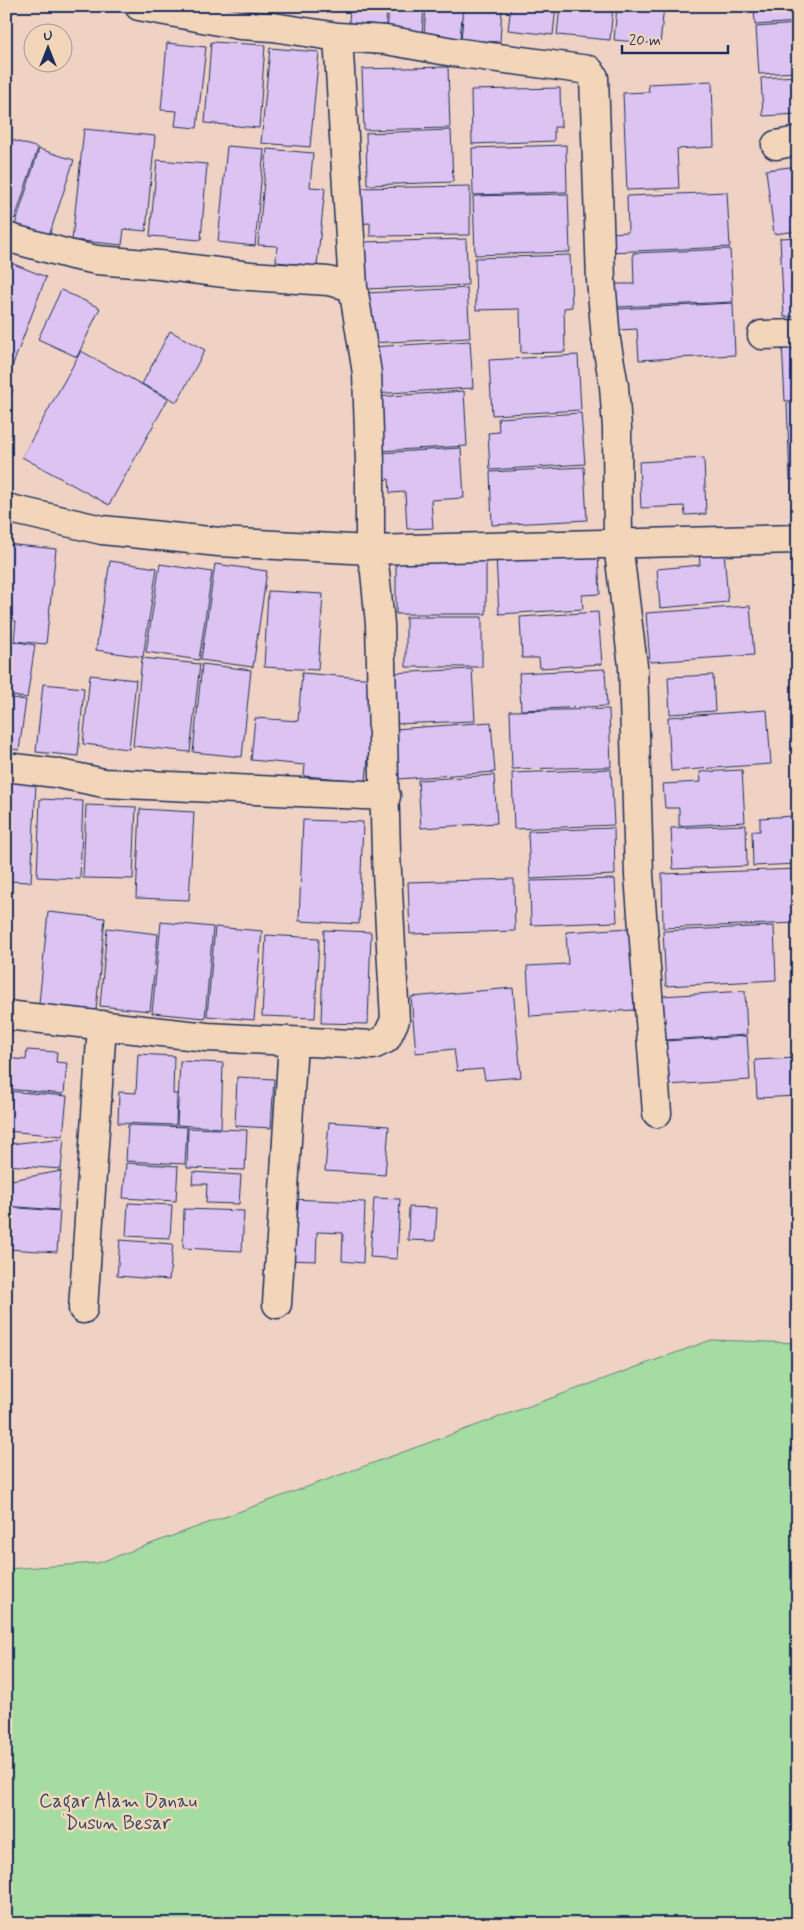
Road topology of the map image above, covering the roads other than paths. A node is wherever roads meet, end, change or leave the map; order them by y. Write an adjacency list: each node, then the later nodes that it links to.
1 (139, 6): 2 (street)
2 (338, 37): 4 (street); 9 (street)
3 (6, 237): 4 (street)
4 (353, 287): 10 (street)
5 (798, 334): 6 (street)
6 (762, 335)
7 (6, 508): 10 (street)
8 (798, 539): 9 (street)
9 (618, 544): 10 (street); 16 (street)
10 (370, 550): 12 (street)
11 (6, 767): 12 (street)
12 (386, 796): 15 (street)
13 (6, 1015): 14 (street)
14 (102, 1025): 15 (street); 18 (street)
15 (293, 1042): 17 (street)
16 (658, 1114)
17 (277, 1304)
18 (83, 1308)

